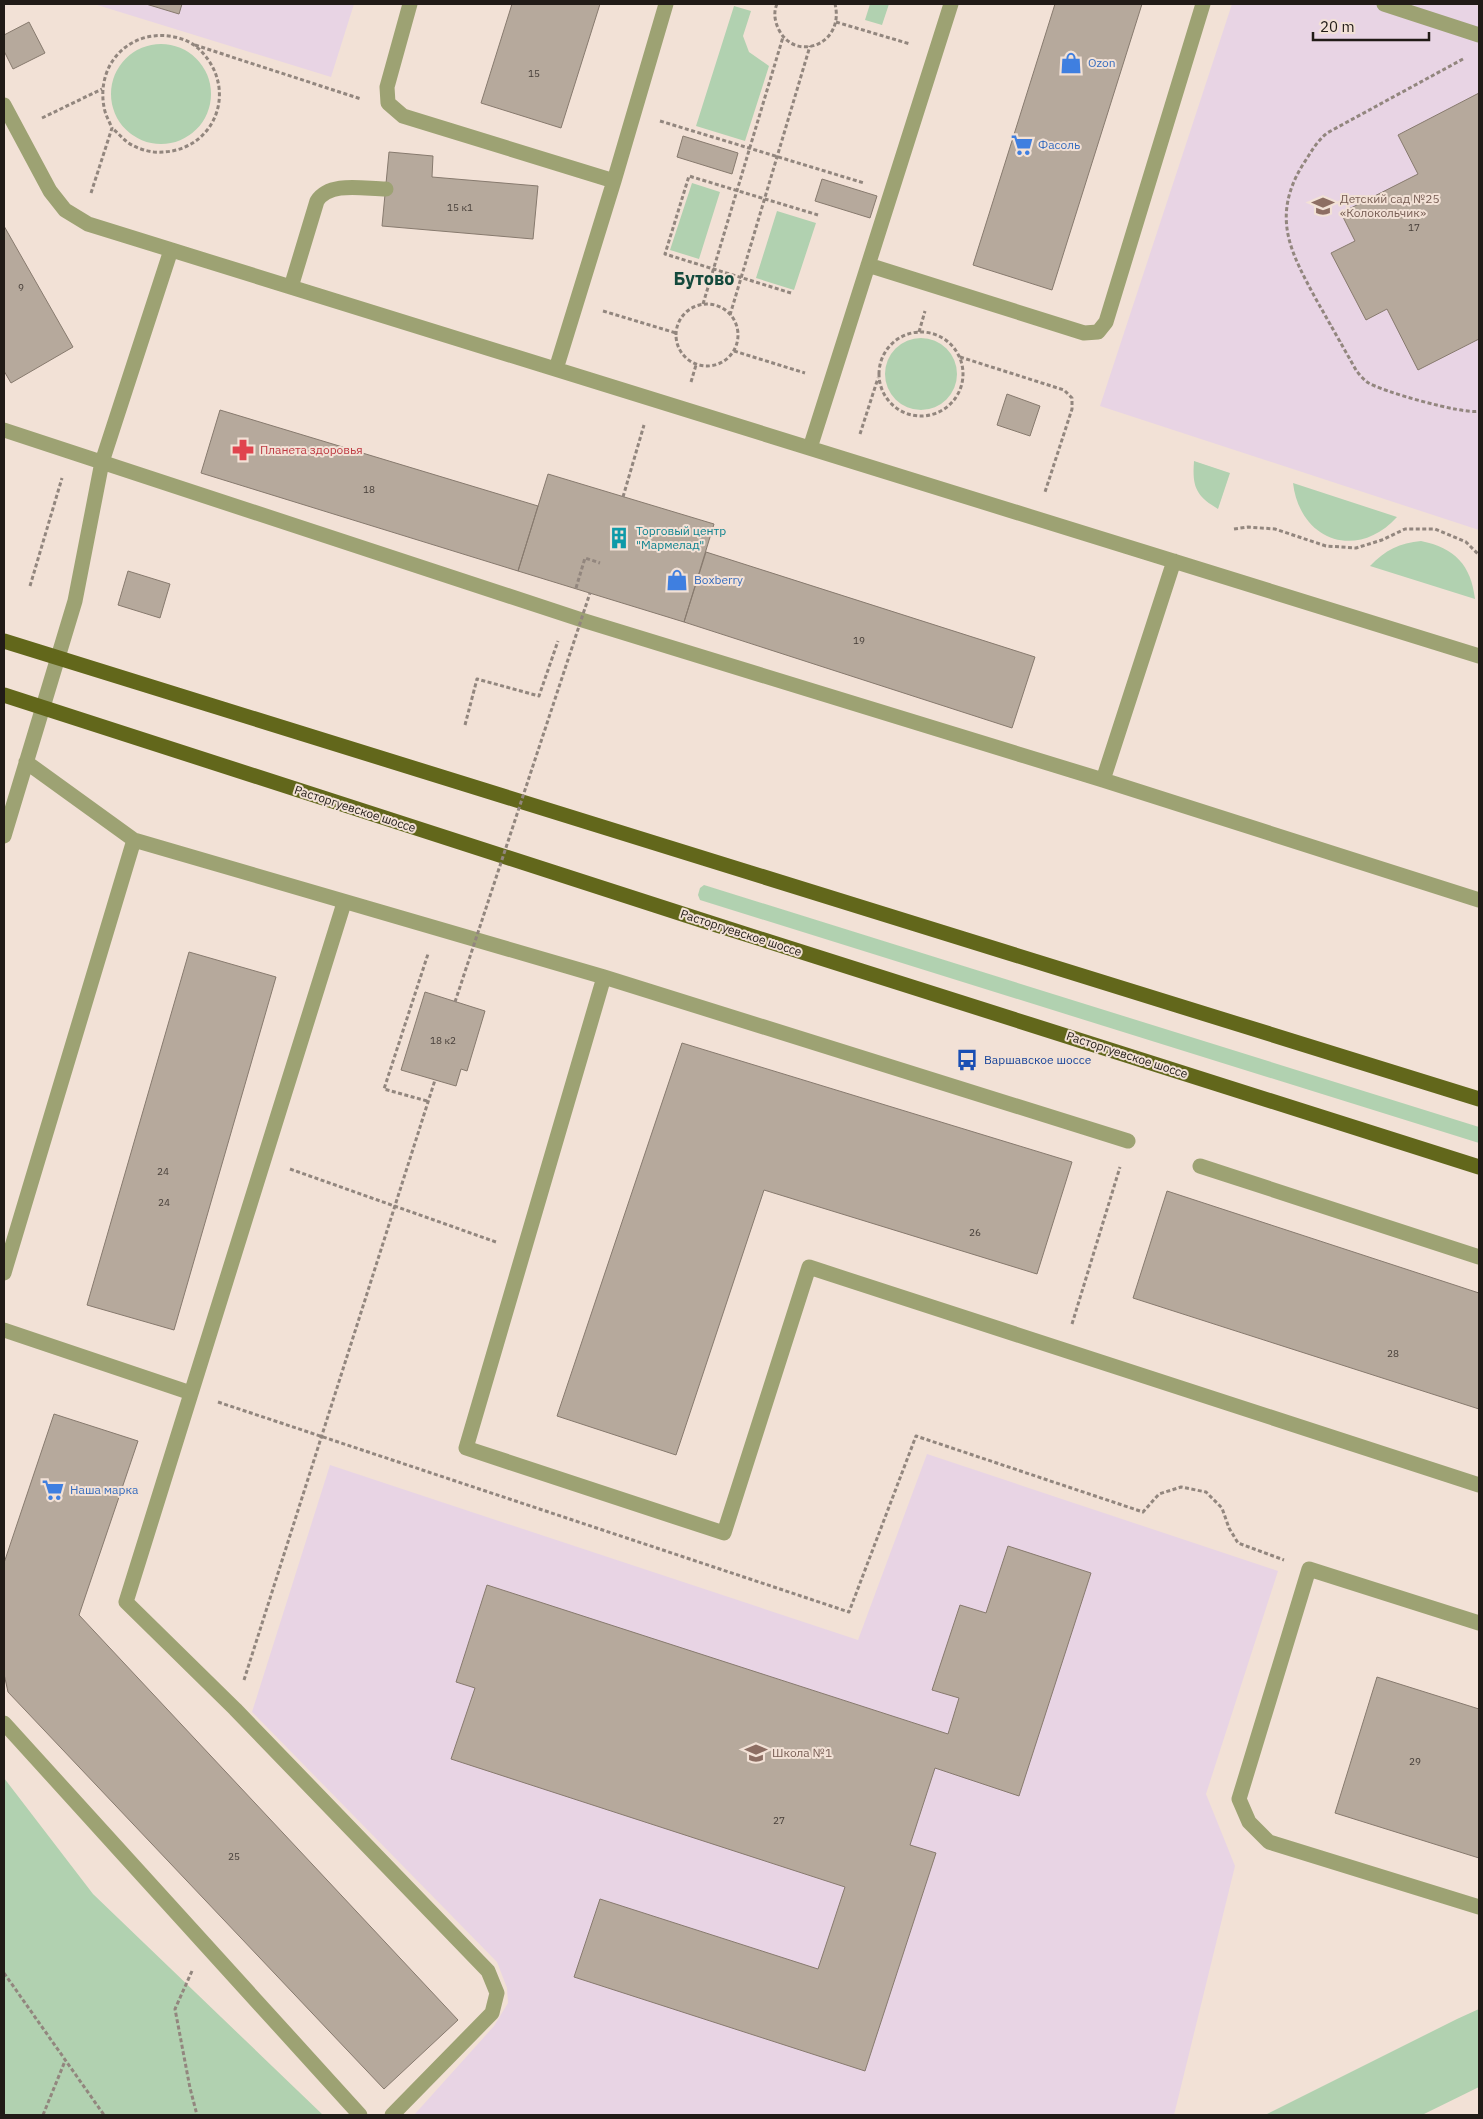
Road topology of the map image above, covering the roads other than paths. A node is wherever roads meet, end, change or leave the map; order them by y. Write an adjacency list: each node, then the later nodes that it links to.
1 (410, 4): 8 (lane)
2 (666, 4): 8 (lane)
3 (951, 4): 11 (lane)
4 (1203, 4): 11 (lane)
5 (1384, 4): 6 (lane)
6 (1479, 35)
7 (4, 105): 10 (lane)
8 (614, 181): 13 (lane)
9 (386, 189): 12 (lane)
10 (171, 250): 12 (lane); 16 (lane)
11 (868, 265): 15 (lane)
12 (291, 287): 13 (lane)
13 (556, 369): 15 (lane)
14 (4, 430): 16 (lane)
15 (810, 448): 17 (lane)
16 (102, 462): 20 (lane); 24 (lane)
17 (1174, 561): 19 (lane); 24 (lane)
18 (4, 641): 20 (main road)
19 (1479, 656)
20 (57, 658): 22 (lane); 31 (main road)
21 (4, 695): 22 (main road, Расторгуевское шоссе)
22 (42, 708): 23 (lane); 34 (main road, Расторгуевское шоссе)
23 (26, 762): 25 (lane); 27 (lane)
24 (1103, 780): 28 (lane)
25 (9, 799): 26 (lane)
26 (4, 836)
27 (134, 840): 29 (lane); 36 (lane)
28 (1479, 900)
29 (344, 903): 30 (lane); 38 (lane)
30 (604, 978): 32 (lane); 39 (lane)
31 (1479, 1099)
32 (1128, 1141)
33 (1200, 1166): 35 (lane)
34 (1479, 1167)
35 (1479, 1258)
36 (4, 1273)
37 (4, 1330): 38 (lane)
38 (191, 1393): 44 (lane)
39 (1479, 1485)
40 (1479, 1622): 42 (lane)
41 (4, 1723): 43 (lane)
42 (1479, 1907)
43 (360, 2115)
44 (392, 2115)

